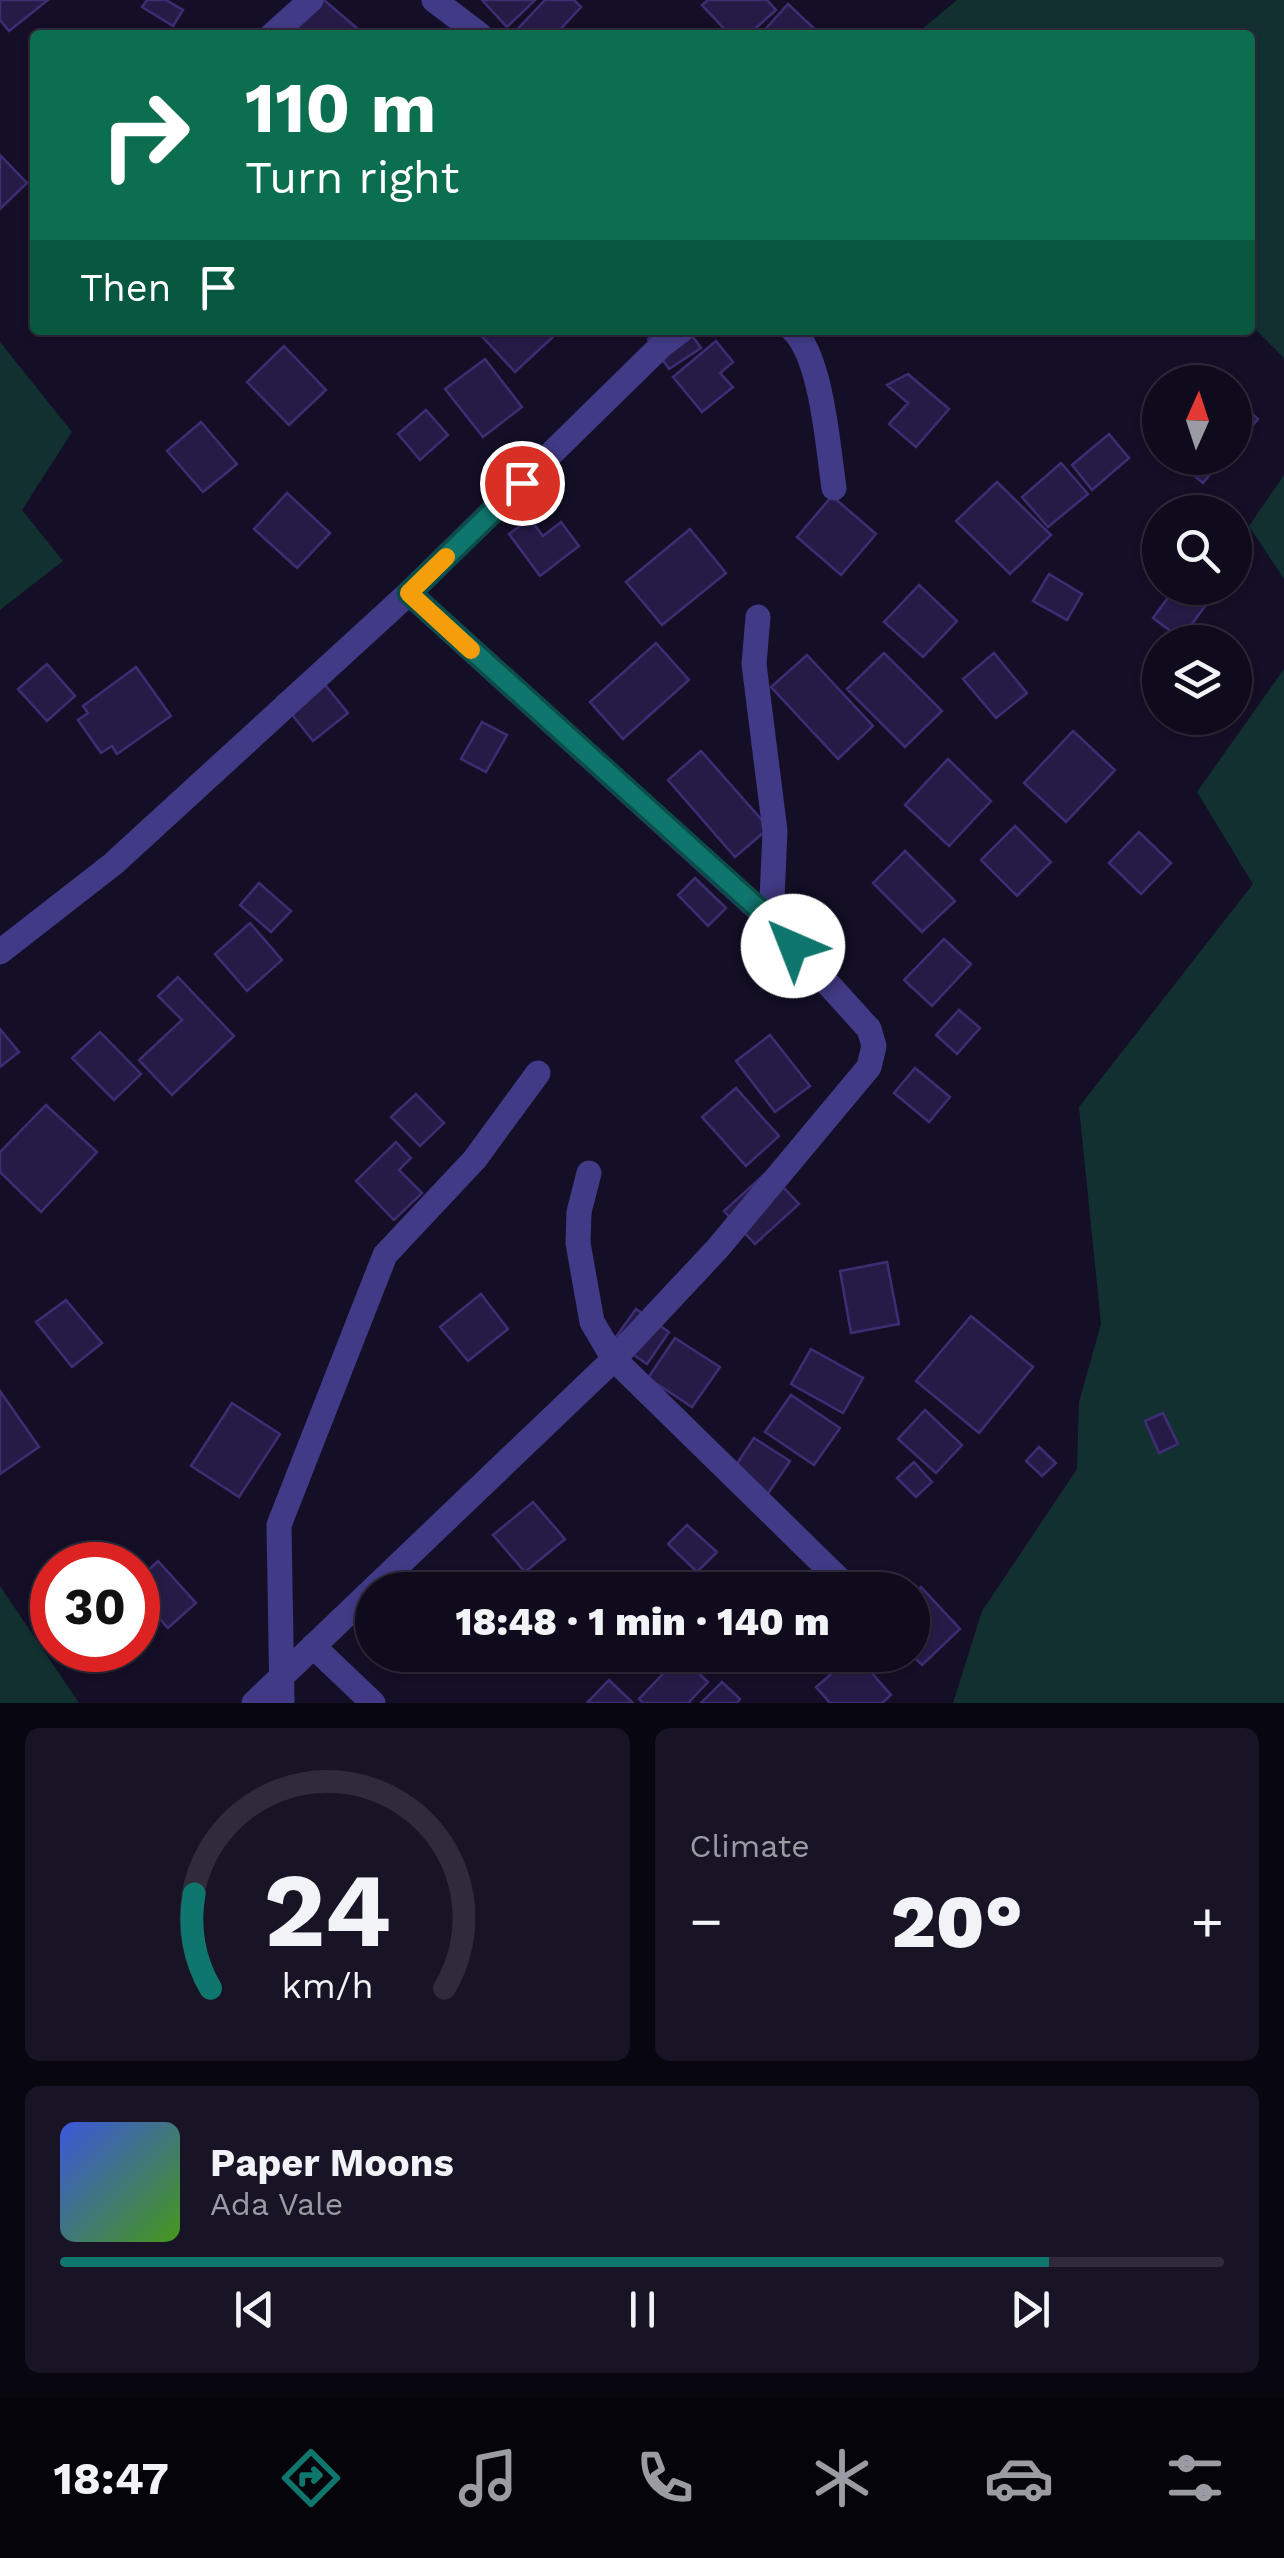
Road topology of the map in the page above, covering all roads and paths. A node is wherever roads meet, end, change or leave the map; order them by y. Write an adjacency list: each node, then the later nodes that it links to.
1 (311, 0): 3 (street)
2 (434, 0): 4 (street)
3 (278, 30)
4 (473, 30)
5 (676, 335): 8 (street)
6 (798, 335): 7 (street)
7 (834, 488)
8 (409, 593): 10 (street); 11 (street)
9 (758, 617): 10 (street)
10 (772, 921): 14 (street)
11 (0, 952)
12 (538, 1073): 17 (street)
13 (589, 1174): 14 (street)
14 (614, 1359): 15 (street); 16 (street)
15 (832, 1572)
16 (313, 1646): 17 (street); 19 (street)
17 (282, 1690): 18 (street)
18 (254, 1703)
19 (374, 1703)

